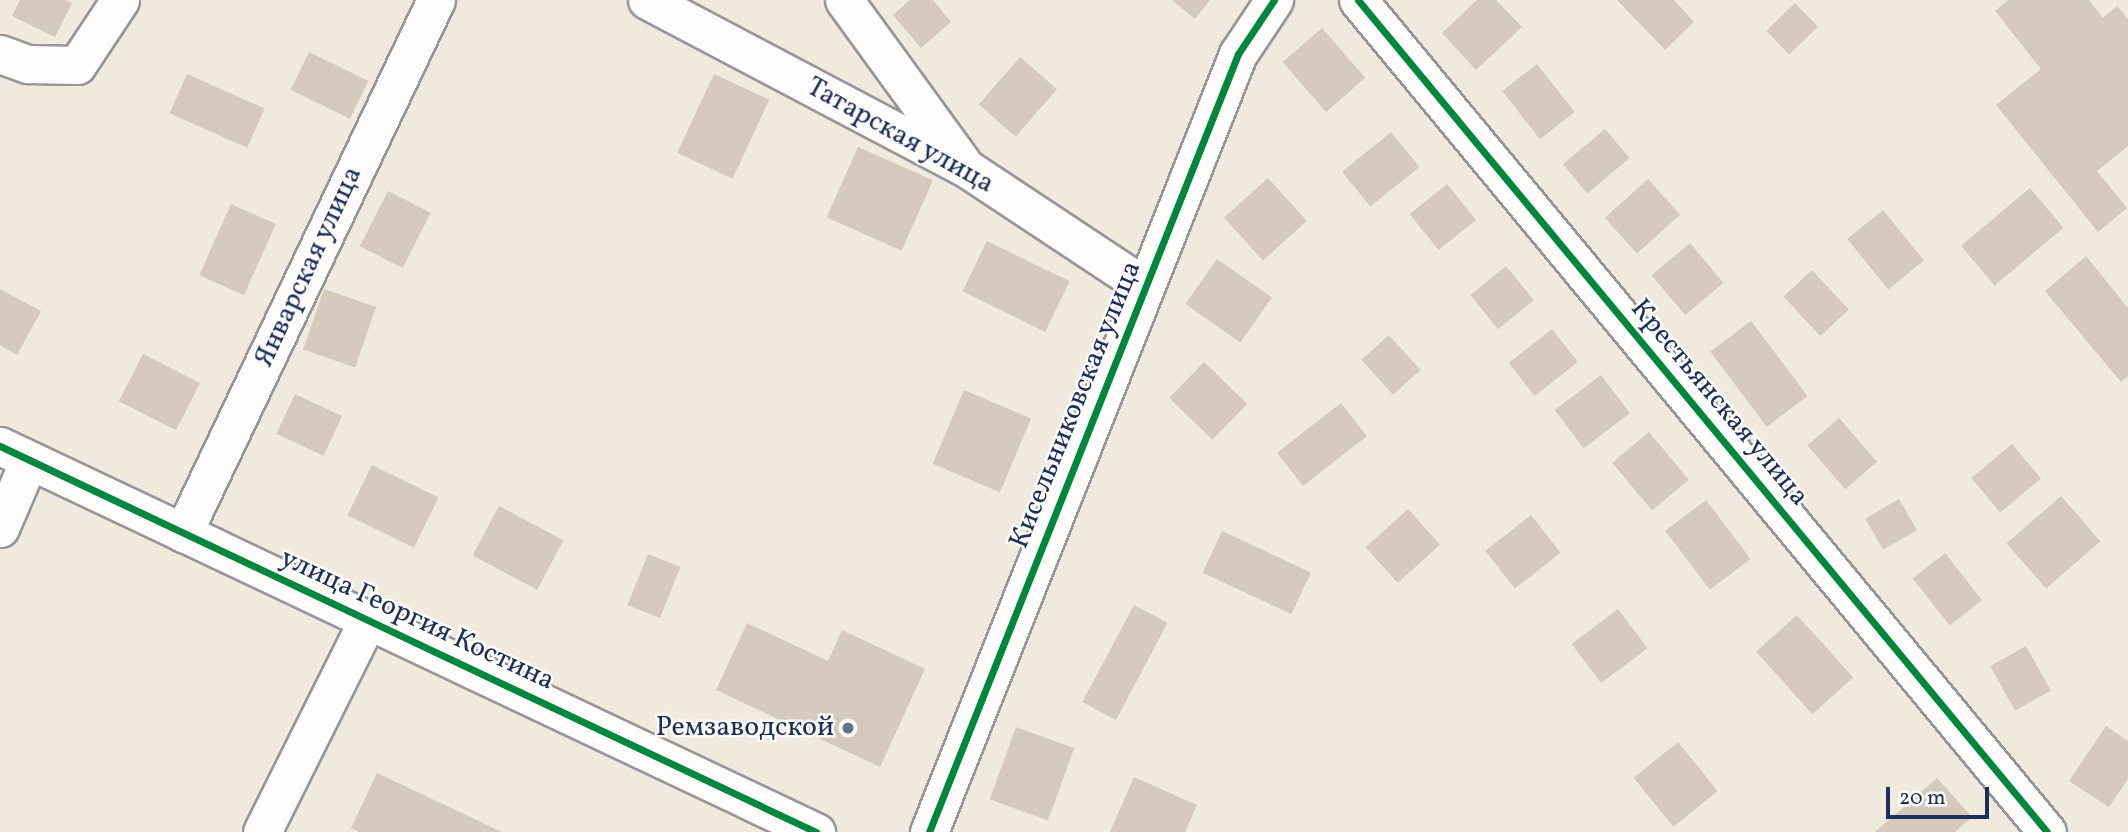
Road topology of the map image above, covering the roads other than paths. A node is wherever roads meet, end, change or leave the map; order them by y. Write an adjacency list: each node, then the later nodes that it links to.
1 (120, 0): 7 (street)
2 (436, 0): 12 (street, Январская улица)
3 (647, 0): 8 (street, Татарская улица)
4 (844, 0): 8 (street)
5 (1274, 0): 9 (street, Кисельниковская улица)
6 (1358, 0): 17 (street, Крестьянская улица)
7 (0, 54)
8 (966, 168): 9 (street, Татарская улица)
9 (1144, 286): 16 (street, Кисельниковская улица)
10 (14, 453): 11 (street); 12 (street, улица Георгия Костина)
11 (0, 528)
12 (183, 533): 13 (street, улица Георгия Костина)
13 (368, 619): 14 (street); 15 (street, улица Георгия Костина)
14 (262, 832)
15 (816, 832)
16 (929, 832)
17 (2047, 832)

